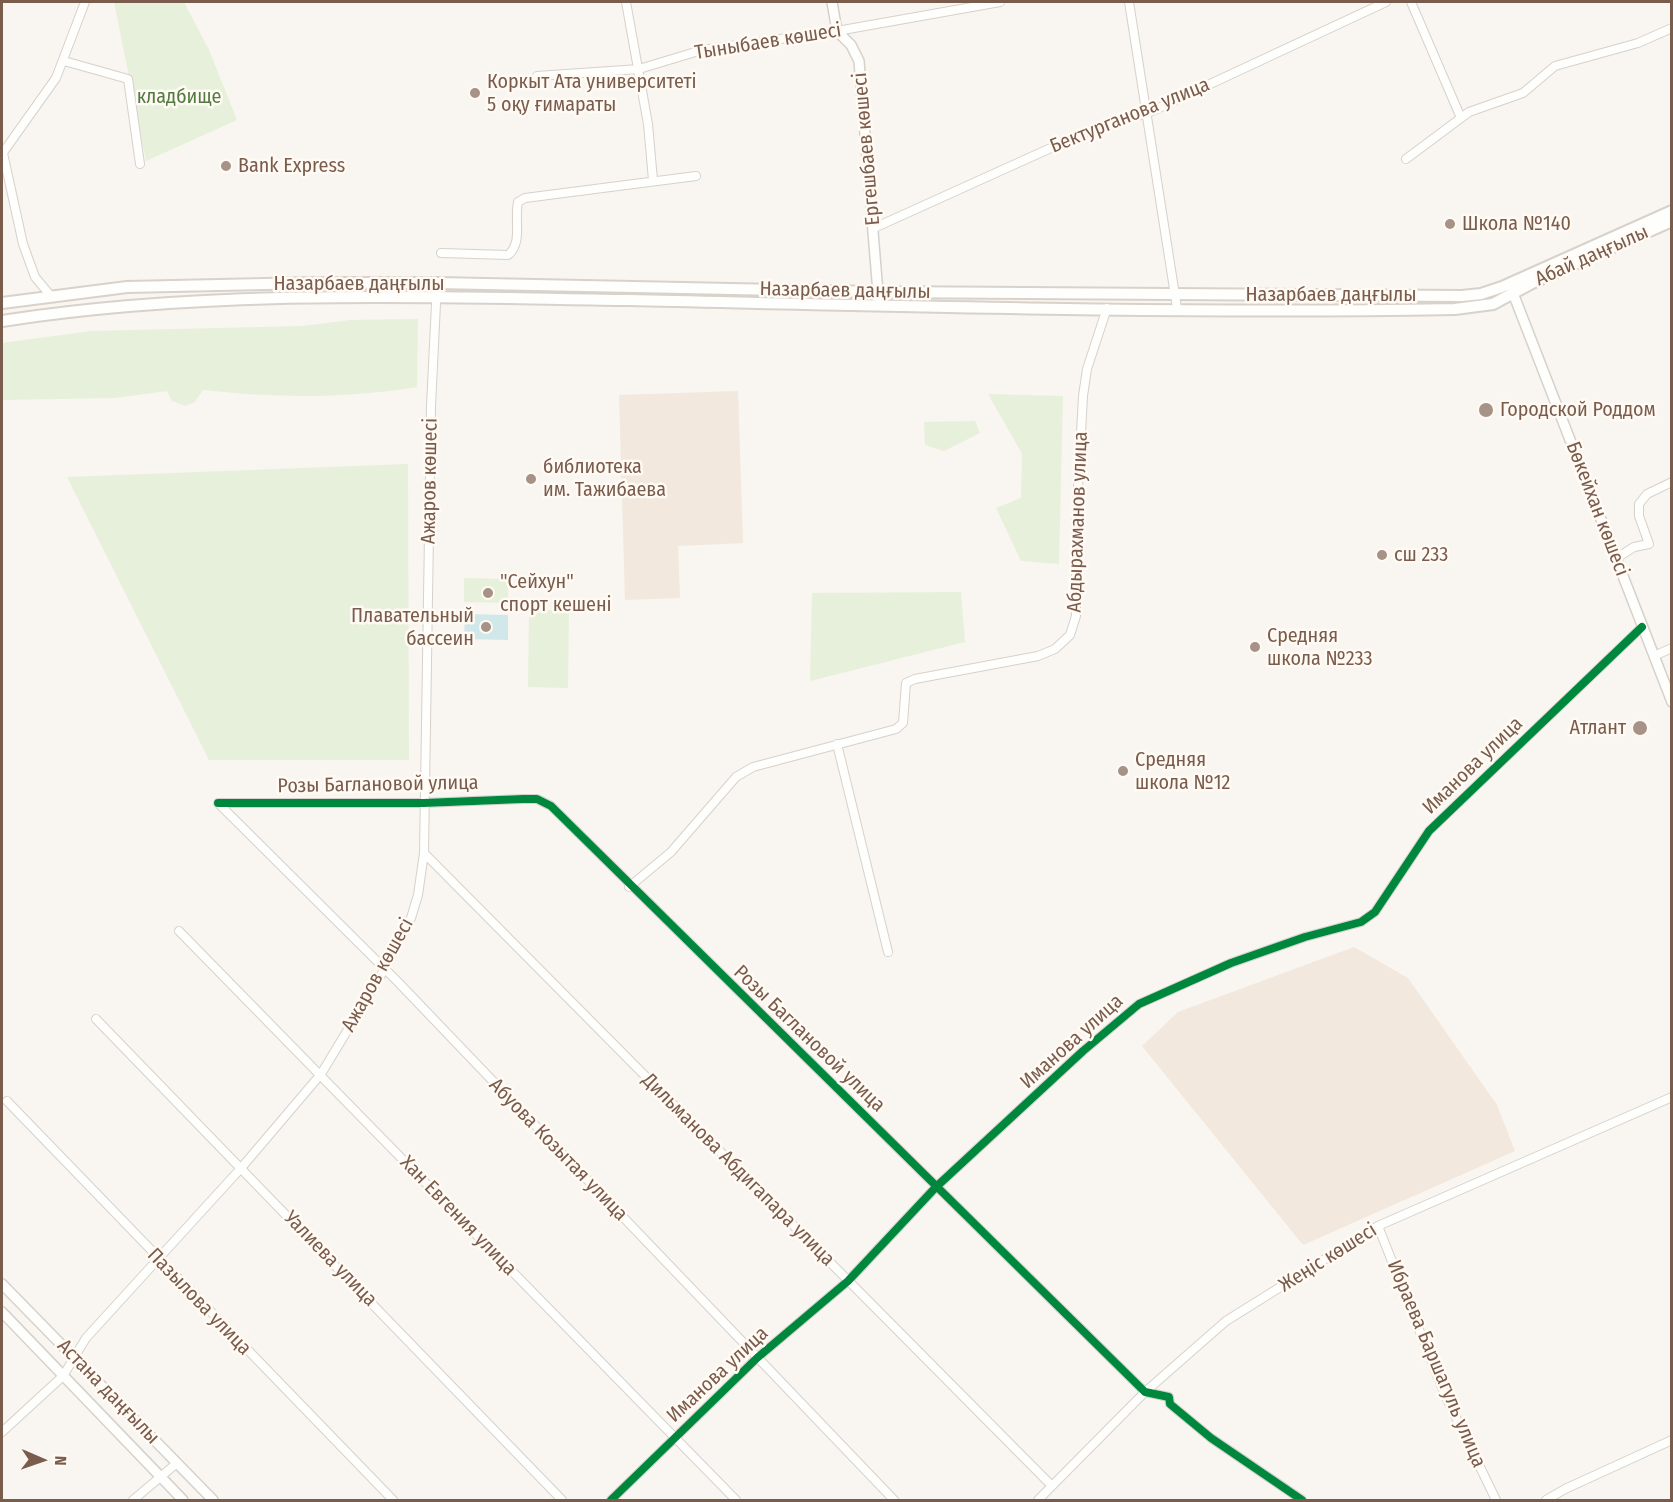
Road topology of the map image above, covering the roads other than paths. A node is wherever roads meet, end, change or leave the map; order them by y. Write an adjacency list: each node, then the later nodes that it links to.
1 (86, 2): 10 (street)
2 (626, 2): 11 (street)
3 (832, 2): 9 (street, Ергешбаев көшесі)
4 (1000, 2): 9 (street, Тыныбаев көшесі)
5 (1128, 2): 13 (street)
6 (1386, 2): 13 (street, Бектурганова улица)
7 (1411, 2): 14 (street)
8 (1671, 28): 14 (street)
9 (837, 31): 11 (street, Тыныбаев көшесі); 22 (street, Ергешбаев көшесі)
10 (64, 61): 15 (street); 17 (street)
11 (639, 69): 12 (street, Тыныбаев көшесі); 19 (street)
12 (537, 76)
13 (1148, 113): 22 (street, Бектурганова улица); 27 (street)
14 (1461, 118): 16 (street)
15 (2, 154): 28 (street)
16 (1406, 159)
17 (140, 164)
18 (696, 176): 19 (street)
19 (653, 180): 23 (street)
20 (1671, 211): 25 (main road, Назарбаев даңғылы)
21 (1671, 221): 25 (main road, Абай даңғылы)
22 (874, 228): 26 (street, Ергешбаев көшесі)
23 (441, 253)
24 (437, 283): 26 (main road, Назарбаев даңғылы); 28 (main road, Назарбаев даңғылы); 29 (street, Ажаров көшесі)
25 (1511, 288): 27 (main road, Назарбаев даңғылы); 33 (main road, Назарбаев даңғылы); 36 (street, Бөкейхан көшесі)
26 (879, 292): 27 (main road, Назарбаев даңғылы); 31 (street, Ергешбаев көшесі)
27 (1175, 293): 33 (street)
28 (50, 295): 30 (main road, Назарбаев даңғылы)
29 (437, 297): 31 (main road, Назарбаев даңғылы); 34 (main road, Назарбаев даңғылы); 43 (street, Ажаров көшесі)
30 (2, 303)
31 (879, 305): 32 (main road, Назарбаев даңғылы)
32 (1107, 308): 33 (main road, Назарбаев даңғылы); 41 (street, Абдырахманов улица)
33 (1177, 308)
34 (2, 321)
35 (1671, 482): 36 (street)
36 (1615, 559): 37 (street, Бөкейхан көшесі)
37 (1642, 627): 39 (street, Бөкейхан көшесі); 54 (street, Иманова улица)
38 (1671, 648): 39 (street)
39 (1654, 656): 40 (street, Бөкейхан көшесі)
40 (1671, 702)
41 (837, 744): 45 (street, Абдырахманов улица); 47 (street)
42 (218, 803): 43 (street, Розы Баглановой улица); 48 (street, Абуова Козытая улица)
43 (423, 803): 44 (street, Ажаров көшесі); 45 (street, Розы Баглановой улица)
44 (423, 853): 48 (street, Ажаров көшесі); 57 (street, Дильманова Абдигапара улица)
45 (629, 887): 54 (street, Розы Баглановой улица)
46 (179, 931): 50 (street, Хан Евгения улица)
47 (888, 952)
48 (384, 970): 50 (street, Ажаров көшесі); 61 (street, Абуова Козытая улица)
49 (96, 1019): 53 (street, Уалиева улица)
50 (321, 1074): 53 (street, Ажаров көшесі); 65 (street, Хан Евгения улица)
51 (1671, 1097): 55 (street, Жеңіс көшесі)
52 (7, 1101): 56 (street, Пазылова улица)
53 (242, 1167): 56 (street, Ажаров көшесі); 74 (street, Уалиева улица)
54 (936, 1187): 57 (street, Иманова улица); 63 (street, Розы Баглановой улица)
55 (1378, 1226): 63 (street, Жеңіс көшесі); 80 (street, Ибраева Баршагуль улица)
56 (158, 1260): 60 (street, Ажаров көшесі); 73 (street, Пазылова улица)
57 (848, 1281): 61 (street, Иманова улица); 69 (street, Дильманова Абдигапара улица)
58 (2, 1287): 60 (street, Астана даңғылы)
59 (2, 1312): 62 (street, Астана даңғылы)
60 (75, 1357): 62 (street, Ажаров көшесі); 67 (street, Астана даңғылы)
61 (757, 1358): 65 (street, Иманова улица); 77 (street, Абуова Козытая улица)
62 (63, 1376): 64 (street, Ажаров көшесі); 68 (street, Астана даңғылы)
63 (1145, 1392): 69 (street, Жеңіс көшесі); 79 (street, Розы Баглановой улица)
64 (2, 1432)
65 (674, 1439): 75 (street, Иманова улица); 76 (street, Хан Евгения улица)
66 (1671, 1440): 81 (street)
67 (177, 1463): 68 (street); 72 (street, Астана даңғылы)
68 (159, 1476): 70 (street); 71 (street, Астана даңғылы)
69 (1052, 1486): 78 (street, Жеңіс көшесі)
70 (134, 1500)
71 (183, 1500)
72 (213, 1500)
73 (393, 1500)
74 (562, 1500)
75 (611, 1500)
76 (736, 1500)
77 (894, 1500)
78 (1038, 1500)
79 (1302, 1500)
80 (1496, 1500)
81 (1546, 1500)

